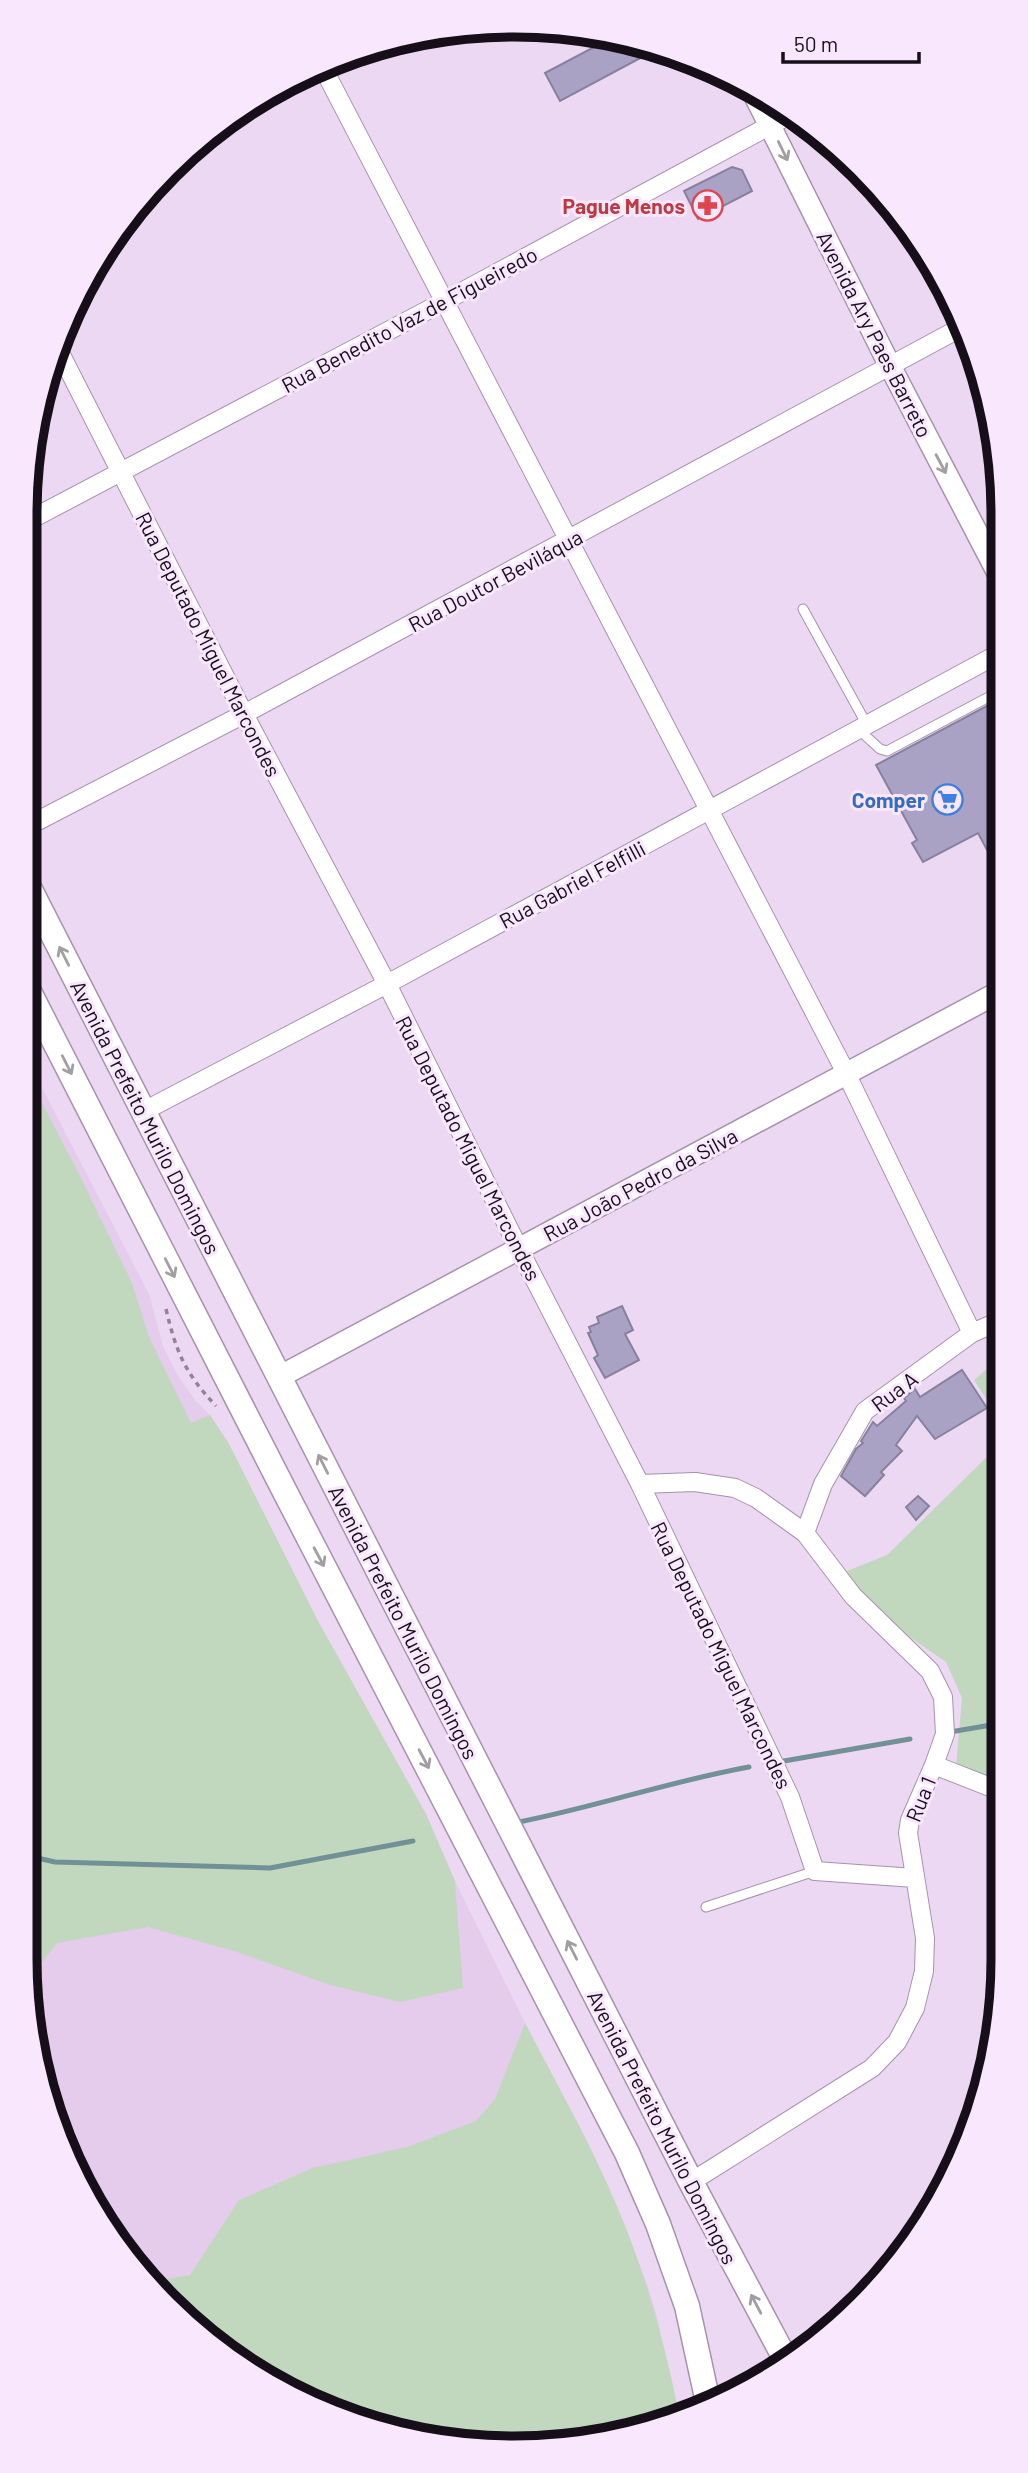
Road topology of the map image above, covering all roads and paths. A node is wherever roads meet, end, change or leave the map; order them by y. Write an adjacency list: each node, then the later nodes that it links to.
1 (327, 75): 5 (street)
2 (760, 105): 4 (street, Avenida Ary Paes Barreto)
3 (782, 119): 4 (street, Rua Benedito Vaz de Figueiredo)
4 (770, 125): 5 (street, Rua Benedito Vaz de Figueiredo); 8 (street, Avenida Ary Paes Barreto, one-way to 8)
5 (443, 302): 9 (street, Rua Benedito Vaz de Figueiredo); 11 (street)
6 (955, 331): 8 (street, Rua Doutor Beviláqua)
7 (63, 358): 9 (street, Rua Deputado Miguel Marcondes)
8 (890, 366): 11 (street, Rua Doutor Beviláqua); 12 (street, Avenida Ary Paes Barreto, one-way to 12)
9 (122, 472): 10 (street, Rua Benedito Vaz de Figueiredo); 16 (street, Rua Deputado Miguel Marcondes)
10 (37, 516)
11 (567, 541): 16 (street, Rua Doutor Beviláqua); 18 (street)
12 (991, 560)
13 (803, 609): 17 (lane)
14 (991, 658): 17 (street, Rua Gabriel Felfilli)
15 (991, 696): 17 (lane)
16 (244, 715): 19 (street, Rua Doutor Beviláqua); 21 (street, Rua Deputado Miguel Marcondes)
17 (862, 727): 18 (street, Rua Gabriel Felfilli)
18 (709, 810): 21 (street, Rua Gabriel Felfilli); 24 (street)
19 (37, 821)
20 (37, 903): 25 (main road, Avenida Prefeito Murilo Domingos, one-way to 20)
21 (387, 984): 25 (street, Rua Gabriel Felfilli); 26 (street, Rua Deputado Miguel Marcondes)
22 (991, 996): 24 (street, Rua João Pedro da Silva)
23 (37, 1007): 39 (main road, Avenida Prefeito Murilo Domingos, one-way to 39)
24 (846, 1073): 26 (street, Rua João Pedro da Silva); 28 (street)
25 (144, 1111): 29 (main road, Avenida Prefeito Murilo Domingos)
26 (519, 1248): 29 (street, Rua João Pedro da Silva); 30 (street, Rua Deputado Miguel Marcondes)
27 (991, 1325): 28 (street, Rua A)
28 (972, 1333): 31 (street, Rua A)
29 (279, 1377): 37 (main road, Avenida Prefeito Murilo Domingos, one-way to 29)
30 (640, 1484): 31 (street, Rua 1); 34 (street, Rua Deputado Miguel Marcondes)
31 (805, 1533): 32 (street, Rua 1)
32 (934, 1765): 33 (street); 35 (street, Rua 1)
33 (991, 1787)
34 (815, 1871): 35 (street); 36 (lane)
35 (915, 1878): 37 (street, Rua 1)
36 (705, 1907)
37 (691, 2182): 38 (main road, Avenida Prefeito Murilo Domingos, one-way to 37)
38 (782, 2354)
39 (707, 2396)

